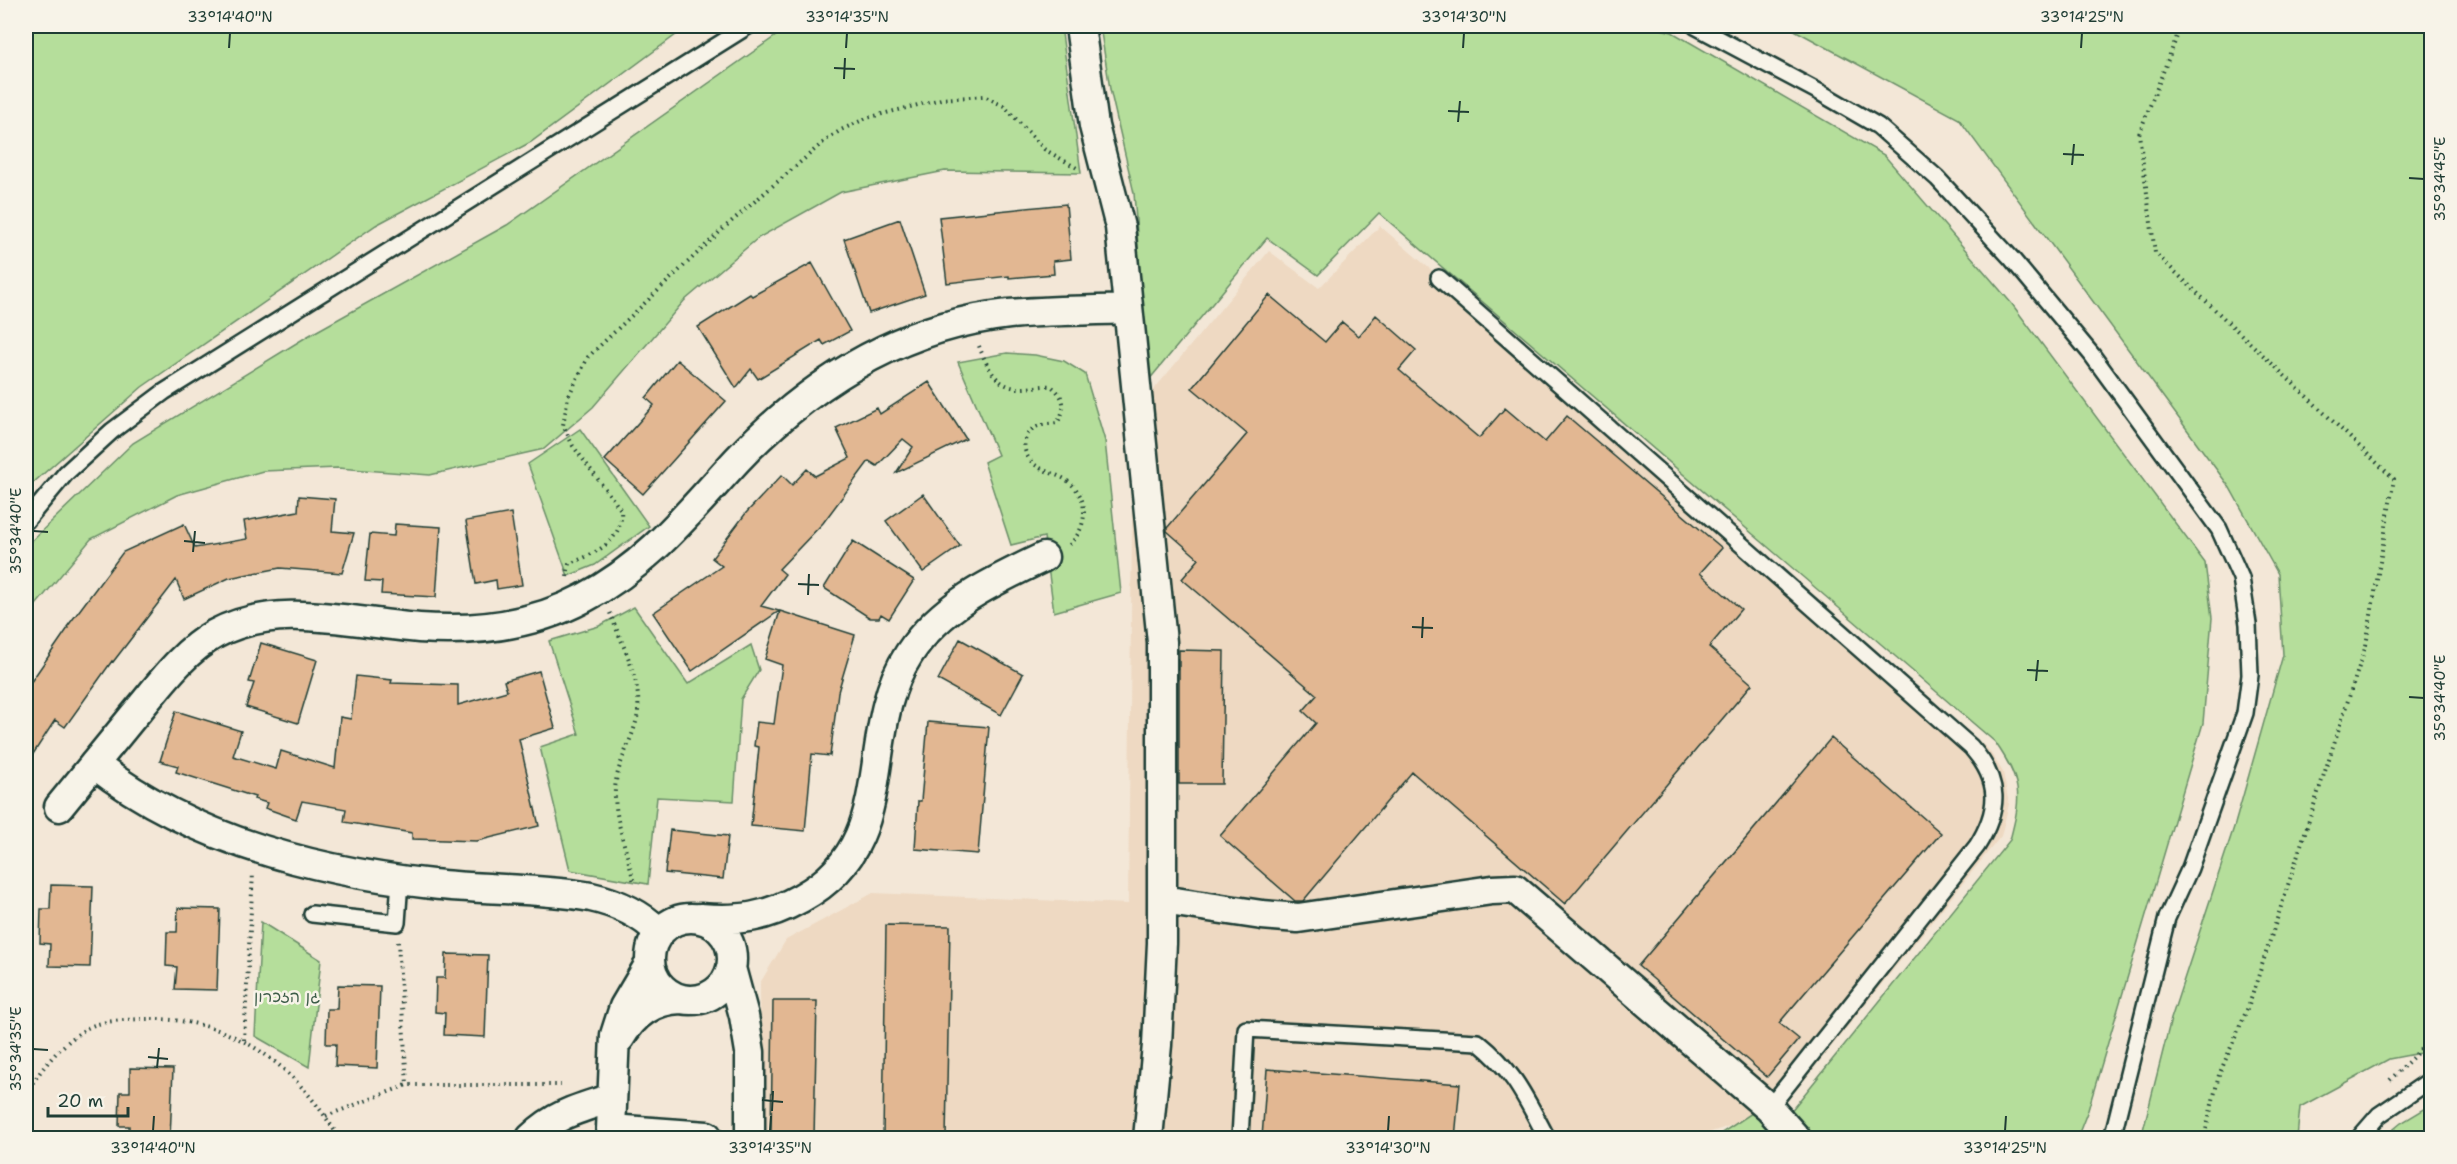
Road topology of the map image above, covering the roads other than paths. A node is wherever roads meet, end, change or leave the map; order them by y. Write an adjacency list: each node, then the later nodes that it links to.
1 (748, 26): 6 (lane)
2 (1080, 26): 5 (street)
3 (1695, 26): 31 (lane)
4 (1439, 278): 23 (lane)
5 (1128, 309): 8 (street); 11 (street)
6 (26, 521)
7 (1044, 557): 12 (street)
8 (94, 764): 9 (street); 10 (street)
9 (59, 807)
10 (400, 880): 13 (lane); 15 (street)
11 (1162, 900): 23 (street); 27 (street)
12 (769, 913): 14 (street); 17 (street)
13 (312, 914)
14 (700, 918): 15 (street); 17 (street)
15 (650, 924): 16 (street)
16 (650, 963): 18 (street); 20 (street)
17 (732, 965): 18 (street); 19 (street)
18 (685, 1000): 19 (street); 20 (street)
19 (750, 1052): 26 (street)
20 (613, 1057): 22 (street)
21 (2432, 1082): 32 (lane)
22 (612, 1098): 24 (street); 25 (street)
23 (1769, 1108): 30 (street)
24 (707, 1136)
25 (531, 1138)
26 (750, 1138)
27 (1148, 1138)
28 (1240, 1138): 29 (lane)
29 (1547, 1138)
30 (1796, 1138)
31 (2112, 1138)
32 (2359, 1138)

